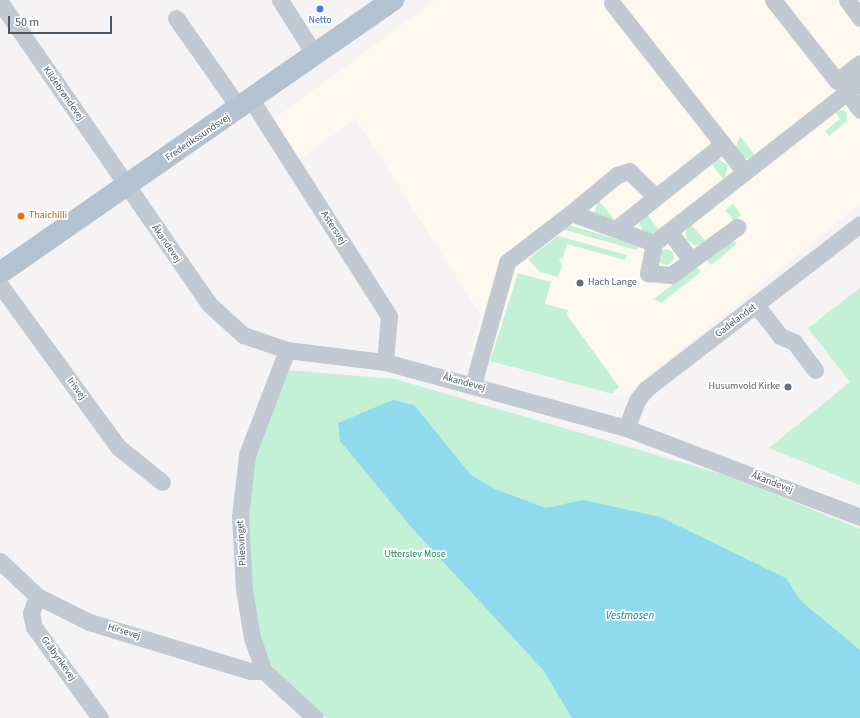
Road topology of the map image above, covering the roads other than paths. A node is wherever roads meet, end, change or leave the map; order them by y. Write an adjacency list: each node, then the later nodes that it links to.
1 (280, 0): 9 (street)
2 (393, 0): 9 (main road, Frederikssundsvej)
3 (773, 0): 10 (street)
4 (847, 0): 8 (street)
5 (0, 2): 16 (street, Kildebrøndevej)
6 (612, 3): 14 (street)
7 (176, 18): 12 (street, Astersvej)
8 (860, 18)
9 (315, 55): 12 (main road, Frederikssundsvej)
10 (860, 63)
11 (854, 87): 13 (street); 15 (street)
12 (246, 105): 16 (main road, Frederikssundsvej); 29 (street, Astersvej)
13 (860, 110)
14 (723, 144): 15 (street); 17 (street)
15 (744, 171): 22 (street)
16 (126, 186): 25 (main road, Frederikssundsvej); 28 (street, Åkandevej)
17 (656, 197): 18 (street); 21 (street)
18 (572, 212): 21 (street); 31 (street)
19 (860, 224): 27 (street, Gadelandet)
20 (737, 227): 24 (street)
21 (616, 229): 23 (street)
22 (669, 231): 23 (street); 24 (street)
23 (654, 243): 24 (street)
24 (691, 260)
25 (0, 273)
26 (0, 285): 33 (street, Irisvej)
27 (756, 305): 30 (street); 32 (street, Gadelandet)
28 (287, 350): 29 (street, Åkandevej); 37 (street, Pilesvinget)
29 (385, 362): 31 (street, Åkandevej)
30 (815, 370)
31 (472, 385): 32 (street, Åkandevej)
32 (626, 428): 34 (street, Åkandevej)
33 (162, 482)
34 (860, 517)
35 (1, 563): 36 (street, Hirsevej)
36 (37, 596): 37 (street, Hirsevej); 38 (street, Gråbynkevej)
37 (264, 671): 39 (street, Pilesvinget)
38 (100, 718)
39 (315, 718)

